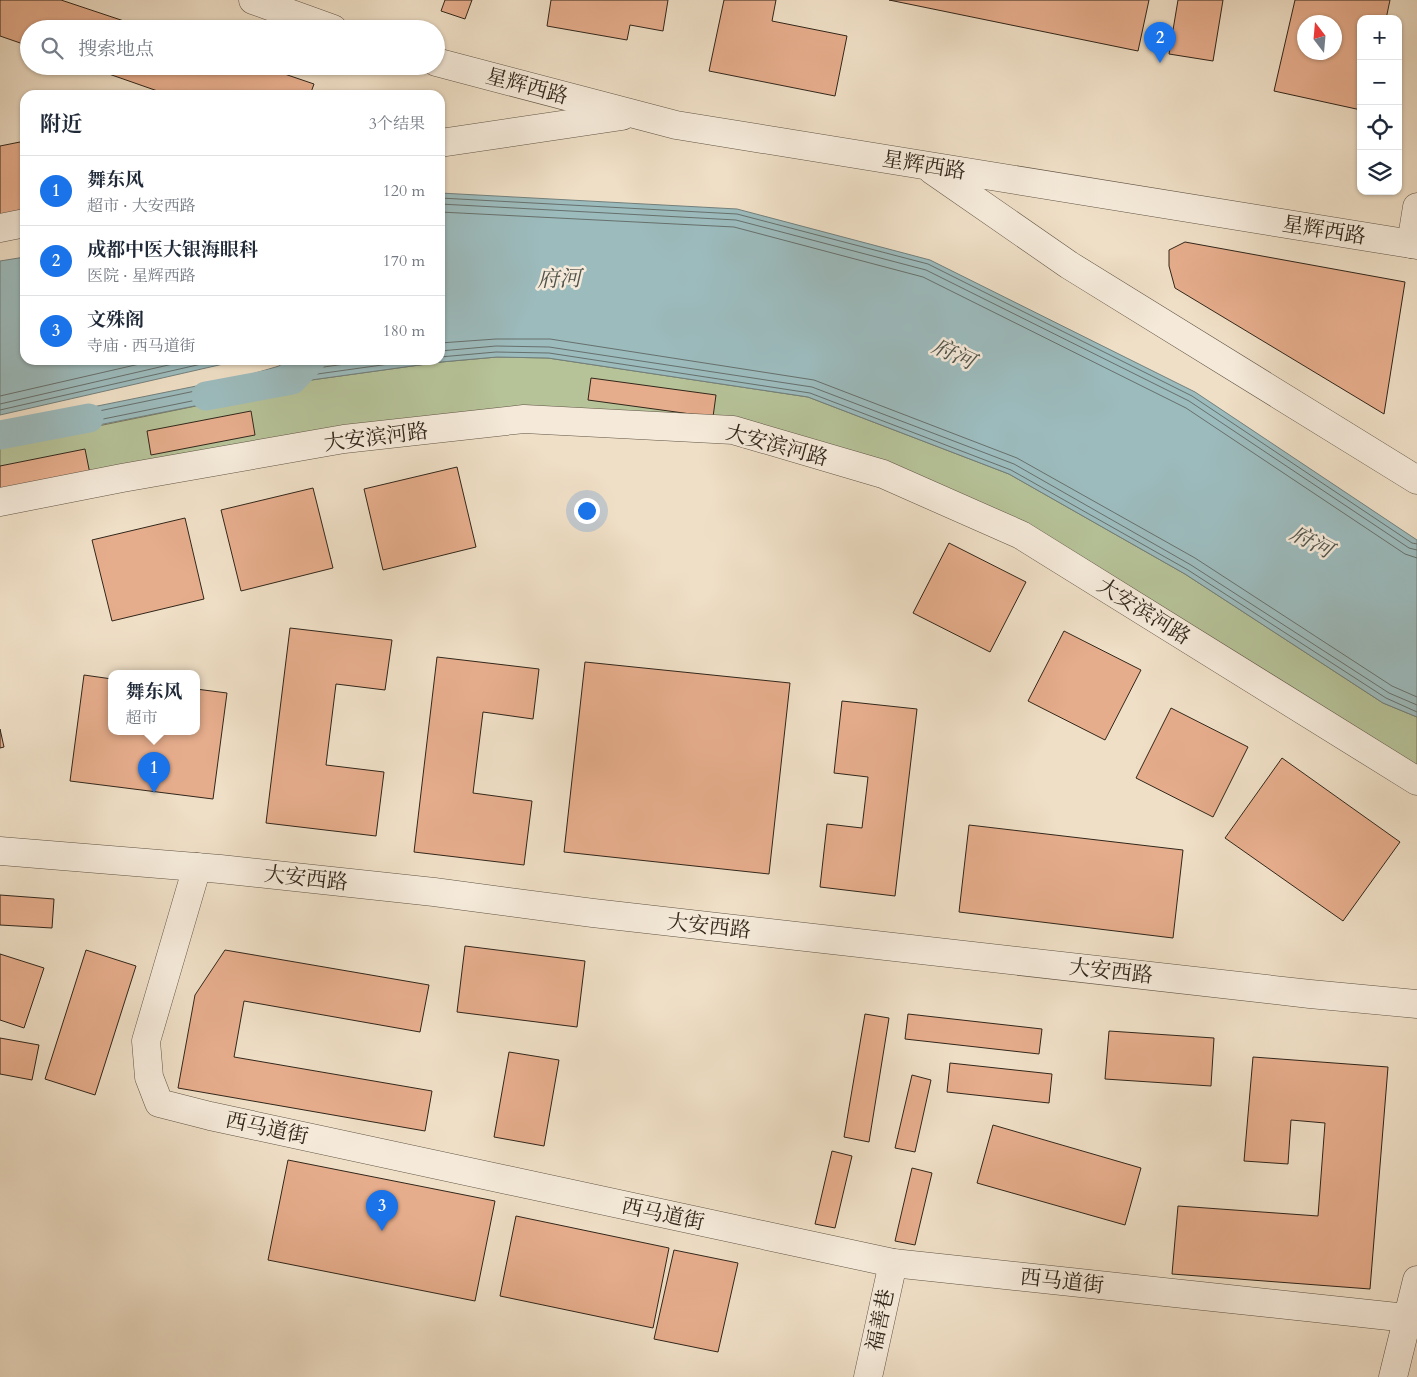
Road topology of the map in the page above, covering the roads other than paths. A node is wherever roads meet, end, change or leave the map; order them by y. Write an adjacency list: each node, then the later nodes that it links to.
1 (253, 0): 2 (street)
2 (308, 20)
3 (445, 64): 4 (street, 星辉西路)
4 (634, 114): 5 (street); 6 (street, 星辉西路)
5 (445, 142)
6 (926, 165): 10 (street, 星辉西路); 11 (street)
7 (1417, 207): 10 (street)
8 (20, 224): 9 (street)
9 (0, 228)
10 (1414, 244)
11 (1417, 480)
12 (0, 502): 13 (street, 大安滨河路)
13 (1417, 781)
14 (0, 852): 15 (street, 大安西路)
15 (197, 867): 16 (street, 大安西路); 17 (street, 西马道街)
16 (1417, 1004)
17 (893, 1263): 19 (street, 西马道街); 20 (street, 福善巷)
18 (1417, 1280): 19 (street)
19 (1412, 1318): 21 (street)
20 (868, 1377)
21 (1393, 1377)

